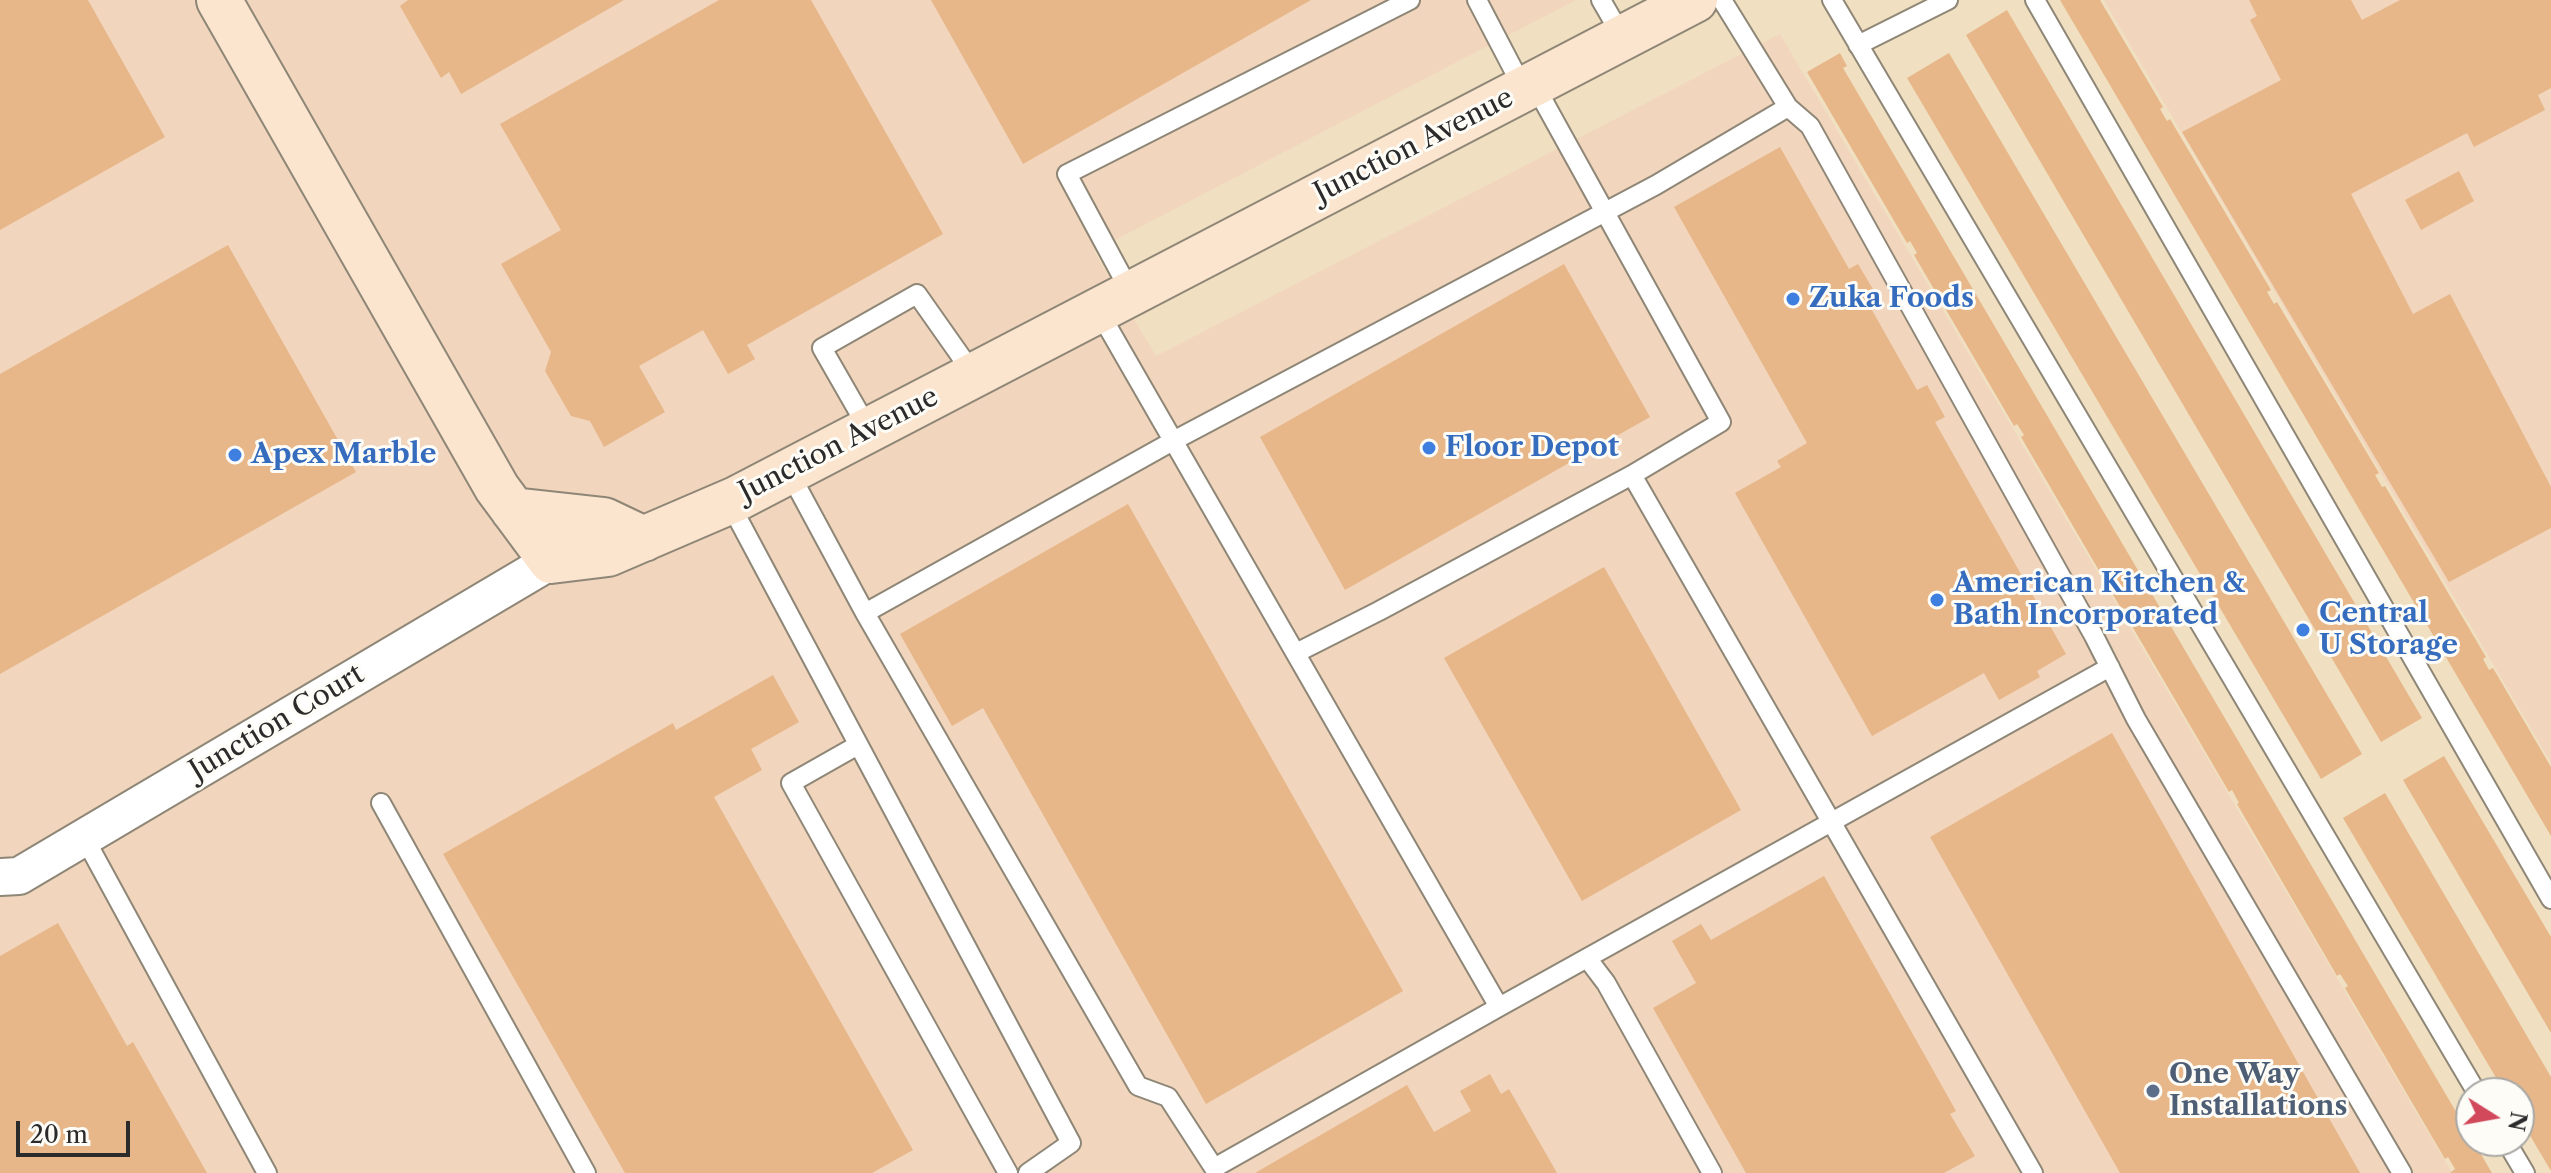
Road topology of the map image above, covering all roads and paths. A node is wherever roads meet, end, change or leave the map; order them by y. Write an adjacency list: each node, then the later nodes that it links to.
1 (219, 0): 22 (street)
2 (1410, 0): 15 (lane)
3 (1477, 0): 12 (lane)
4 (1601, 0): 10 (lane)
5 (1695, 0): 10 (street, Junction Avenue)
6 (1722, 0): 13 (lane)
7 (1832, 0): 11 (lane)
8 (1948, 0): 11 (lane)
9 (2035, 0): 33 (lane)
10 (1623, 38): 12 (street, Junction Avenue)
11 (1858, 45): 36 (lane)
12 (1529, 87): 14 (lane); 15 (street, Junction Avenue)
13 (1788, 107): 14 (lane); 27 (lane)
14 (1605, 212): 18 (lane); 20 (lane)
15 (1115, 301): 16 (street, Junction Avenue); 18 (lane)
16 (974, 375): 17 (street, Junction Avenue); 17 (lane)
17 (869, 430): 19 (street, Junction Avenue)
18 (1173, 441): 25 (lane); 26 (lane)
19 (788, 472): 21 (street, Junction Avenue); 25 (lane)
20 (1632, 475): 26 (lane); 30 (lane)
21 (729, 502): 23 (street, Junction Avenue); 28 (lane)
22 (513, 510): 23 (street); 24 (street)
23 (644, 539): 24 (street, Junction Avenue)
24 (551, 561): 31 (street, Junction Court)
25 (865, 613): 35 (lane)
26 (1296, 653): 35 (lane)
27 (2110, 667): 30 (lane); 43 (lane)
28 (858, 745): 39 (lane); 40 (lane)
29 (381, 803): 38 (lane)
30 (1833, 823): 34 (lane); 42 (lane)
31 (84, 837): 32 (street, Junction Court); 37 (lane)
32 (0, 877)
33 (2551, 899)
34 (1587, 958): 35 (lane); 41 (lane)
35 (1499, 1007)
36 (2468, 1077)
37 (267, 1173)
38 (586, 1173)
39 (1008, 1173)
40 (1028, 1173)
41 (1712, 1173)
42 (2033, 1173)
43 (2402, 1173)

